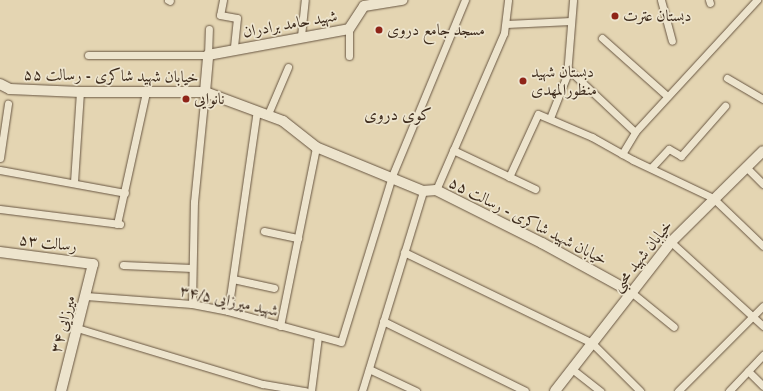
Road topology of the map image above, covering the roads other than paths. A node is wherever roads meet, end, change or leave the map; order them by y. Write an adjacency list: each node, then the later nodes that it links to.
1 (223, 0): 16 (street)
2 (305, 0): 13 (street)
3 (403, 0): 12 (street, شهید حامد برادران)
4 (465, 0): 43 (street)
5 (508, 0): 10 (street)
6 (572, 0): 9 (street)
7 (662, 0): 15 (street)
8 (757, 0): 27 (street)
9 (571, 21): 10 (street); 21 (street)
10 (506, 24): 36 (street)
11 (209, 29): 18 (street)
12 (349, 29): 13 (street, شهید حامد برادران); 19 (street)
13 (301, 36): 16 (street, شهید حامد برادران)
14 (602, 38): 27 (street)
15 (672, 41)
16 (234, 49): 18 (street, شهید حامد برادران)
17 (88, 55): 18 (street)
18 (208, 55): 26 (street)
19 (350, 56)
20 (288, 67): 32 (street)
21 (567, 68): 33 (street); 34 (street)
22 (727, 78): 28 (street)
23 (0, 84): 24 (street, خیابان شهید شاکری - رسالت ۵۵)
24 (80, 92): 25 (street, خیابان شهید شاکری - رسالت ۵۵); 45 (street)
25 (146, 92): 26 (street, خیابان شهید شاکری - رسالت ۵۵); 50 (street)
26 (205, 92): 31 (street, خیابان شهید شاکری - رسالت ۵۵); 61 (street)
27 (667, 96): 34 (street)
28 (763, 99)
29 (8, 104): 39 (street)
30 (725, 106): 41 (street)
31 (257, 110): 32 (street, خیابان شهید شاکری - رسالت ۵۵); 62 (street)
32 (268, 114): 35 (street, خیابان شهید شاکری - رسالت ۵۵)
33 (550, 118): 38 (street); 44 (street)
34 (635, 132): 38 (street)
35 (316, 147): 43 (street, خیابان شهید شاکری - رسالت ۵۵); 54 (street)
36 (453, 150): 44 (street); 48 (street)
37 (763, 151): 40 (street, خیابان شهید محبی)
38 (622, 154): 41 (street)
39 (0, 158)
40 (746, 167): 46 (street); 51 (street, خیابان شهید محبی)
41 (651, 168): 51 (street)
42 (0, 170): 45 (street)
43 (392, 176): 49 (street, خیابان شهید شاکری - رسالت ۵۵); 75 (street, شهید میرزایی ۳۴/۵)
44 (509, 177): 47 (street)
45 (74, 182): 50 (street)
46 (763, 184)
47 (535, 189)
48 (436, 190): 49 (street, خیابان شهید شاکری - رسالت ۵۵); 64 (street, خیابان شهید شاکری - رسالت ۵۵)
49 (423, 191): 58 (street)
50 (125, 193): 52 (street)
51 (713, 198): 55 (street, خیابان شهید محبی); 56 (street)
52 (0, 209)
53 (264, 231): 54 (street)
54 (298, 238): 71 (street)
55 (671, 242): 64 (street, خیابان شهید محبی); 69 (street)
56 (763, 246)
57 (0, 252): 59 (street, رسالت ۵۳)
58 (404, 252): 70 (street); 76 (street)
59 (93, 264): 65 (street, میرزایی ۳۴)
60 (123, 265): 61 (street)
61 (192, 268): 66 (street)
62 (233, 279): 63 (street); 68 (street)
63 (274, 288)
64 (631, 292): 73 (street); 76 (street, خیابان شهید محبی)
65 (86, 296): 66 (street, شهید میرزایی ۳۴/۵); 74 (street, میرزایی ۳۴)
66 (192, 304): 68 (street, شهید میرزایی ۳۴/۵)
67 (763, 306): 69 (street)
68 (228, 311): 71 (street, شهید میرزایی ۳۴/۵)
69 (752, 316): 72 (street); 92 (street)
70 (383, 321): 78 (street); 88 (street)
71 (280, 326): 75 (street, شهید میرزایی ۳۴/۵)
72 (763, 326)
73 (674, 327)
74 (77, 328): 82 (street); 83 (street, میرزایی ۳۴)
75 (318, 336): 85 (street)
76 (592, 343): 79 (street, خیابان شهید محبی); 91 (street)
77 (763, 355): 80 (street)
78 (369, 369): 86 (street); 87 (street)
79 (572, 369): 89 (street, خیابان شهید محبی); 90 (street)
80 (748, 370): 81 (street); 93 (street)
81 (763, 386)
82 (262, 388): 84 (street)
83 (61, 391)
84 (306, 391)
85 (311, 391)
86 (362, 391)
87 (416, 391)
88 (525, 391)
89 (555, 391)
90 (600, 391)
91 (640, 391)
92 (678, 391)
93 (729, 391)

